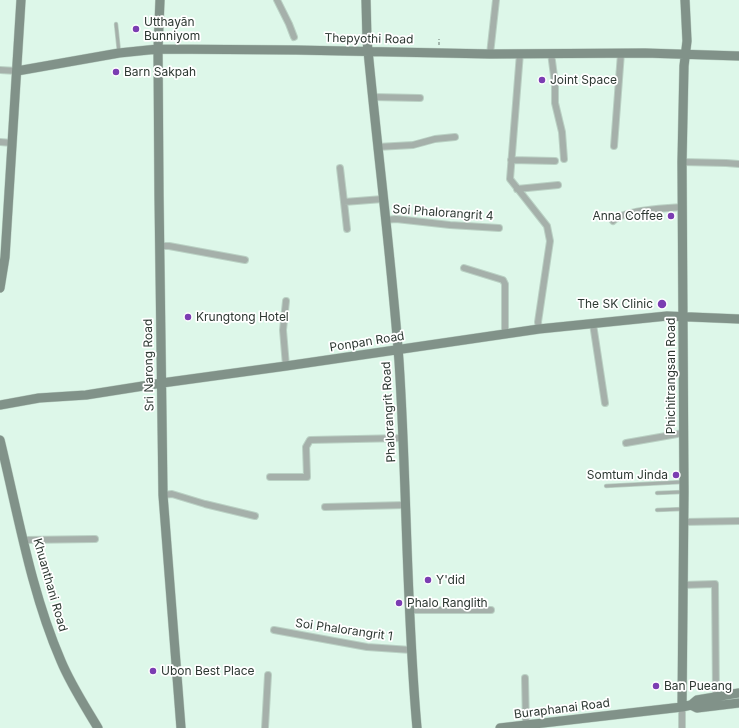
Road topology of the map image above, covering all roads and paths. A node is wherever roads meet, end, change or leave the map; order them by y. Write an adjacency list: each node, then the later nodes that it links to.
1 (21, 0): 19 (street)
2 (160, 0): 9 (street, Sri Narong Road)
3 (278, 0): 8 (street)
4 (366, 0): 10 (street, Phalorangrit Road)
5 (496, 0): 15 (street)
6 (685, 0): 16 (street, Phichitrangsan Road)
7 (116, 24): 11 (lane)
8 (294, 37)
9 (158, 49): 10 (street, Thepyothi Road); 11 (street, Thepyothi Road); 42 (street, Sri Narong Road)
10 (368, 51): 15 (street, Thepyothi Road); 20 (street, Phalorangrit Road)
11 (119, 53): 19 (street, Thepyothi Road)
12 (520, 53): 13 (street, Thepyothi Road); 15 (street, Thepyothi Road); 28 (street)
13 (551, 53): 14 (street, Thepyothi Road); 27 (street)
14 (621, 53): 16 (street, Thepyothi Road); 25 (street)
15 (490, 54)
16 (685, 54): 17 (street, Thepyothi Road); 30 (street, Phichitrangsan Road)
17 (739, 56)
18 (0, 70): 19 (street, Thepyothi Road)
19 (17, 71): 24 (street)
20 (372, 97): 21 (street); 26 (street, Phalorangrit Road)
21 (420, 98)
22 (455, 137): 26 (street)
23 (0, 142): 24 (street)
24 (12, 143): 45 (street)
25 (614, 146)
26 (377, 147): 35 (street, Phalorangrit Road)
27 (564, 159)
28 (511, 160): 29 (street); 34 (street)
29 (555, 161)
30 (682, 162): 31 (street); 37 (street, Phichitrangsan Road)
31 (739, 164)
32 (340, 168): 36 (street)
33 (558, 186): 34 (street)
34 (517, 189): 51 (street)
35 (383, 199): 36 (street); 38 (street, Phalorangrit Road)
36 (344, 202): 41 (street)
37 (682, 207): 39 (street); 48 (street, Phichitrangsan Road)
38 (385, 220): 40 (street, Soi Phalorangrit 4); 53 (street, Phalorangrit Road)
39 (613, 221)
40 (499, 228)
41 (347, 229)
42 (159, 246): 43 (street); 55 (street, Sri Narong Road)
43 (245, 260)
44 (464, 268): 52 (street)
45 (1, 275): 46 (street)
46 (0, 288)
47 (286, 301): 54 (street)
48 (682, 318): 49 (street, Ponpan Road); 50 (street, Ponpan Road); 58 (street, Phichitrangsan Road)
49 (739, 319)
50 (593, 324): 51 (street, Ponpan Road); 56 (street)
51 (539, 330): 52 (street, Ponpan Road)
52 (505, 334): 53 (street, Ponpan Road)
53 (398, 349): 54 (street, Ponpan Road); 59 (street, Phalorangrit Road)
54 (286, 366): 55 (street, Ponpan Road)
55 (162, 383): 57 (street, Ponpan Road); 67 (street, Sri Narong Road)
56 (605, 403)
57 (0, 405)
58 (683, 433): 61 (street); 63 (street, Phichitrangsan Road)
59 (403, 438): 62 (street); 68 (street, Phalorangrit Road)
60 (0, 440): 76 (street, Khuanthani Road)
61 (626, 443)
62 (270, 477)
63 (684, 481): 64 (lane); 65 (street, Phichitrangsan Road)
64 (606, 486)
65 (684, 492): 66 (lane); 70 (street, Phichitrangsan Road)
66 (657, 493)
67 (163, 495): 72 (street); 90 (street, Sri Narong Road)
68 (406, 505): 69 (street); 78 (street, Phalorangrit Road)
69 (325, 507)
70 (683, 509): 71 (lane); 74 (street, Phichitrangsan Road)
71 (657, 510)
72 (255, 516)
73 (739, 521): 74 (street)
74 (683, 522): 77 (street, Phichitrangsan Road)
75 (95, 539): 76 (street)
76 (24, 540): 89 (street, Khuanthani Road)
77 (683, 585): 85 (street); 87 (street, Phichitrangsan Road)
78 (410, 610): 79 (street); 81 (street, Phalorangrit Road)
79 (491, 610)
80 (274, 630): 81 (street, Soi Phalorangrit 1)
81 (411, 650): 92 (street, Phalorangrit Road)
82 (268, 675): 91 (street)
83 (525, 678): 88 (street)
84 (739, 693): 85 (street)
85 (716, 697): 87 (street)
86 (739, 703): 87 (street)
87 (686, 706): 88 (street, Buraphanai Road); 94 (street, Phichitrangsan Road)
88 (524, 726): 93 (street, Buraphanai Road)
89 (98, 728)
90 (181, 728)
91 (265, 728)
92 (417, 728)
93 (500, 728)
94 (682, 728)

